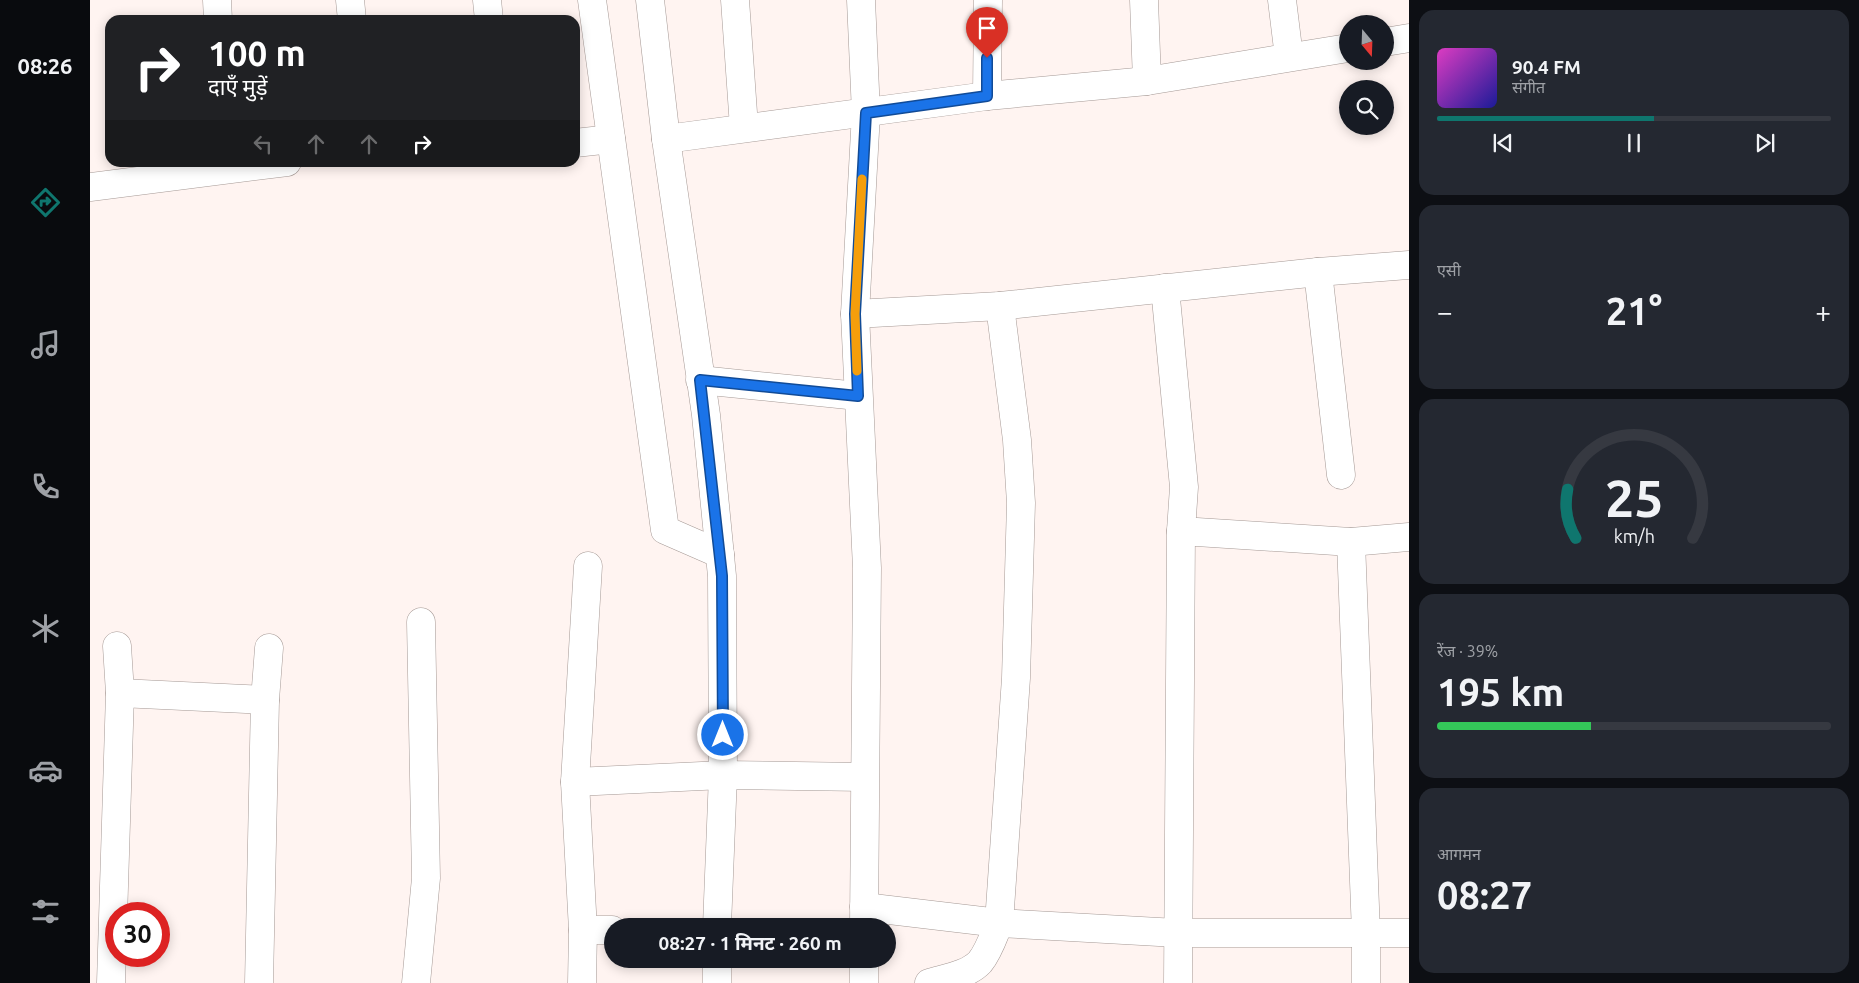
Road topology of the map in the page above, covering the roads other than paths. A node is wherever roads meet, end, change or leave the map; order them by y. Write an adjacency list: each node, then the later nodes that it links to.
1 (216, 0): 11 (street)
2 (350, 0): 12 (street)
3 (487, 0): 13 (street)
4 (592, 0): 22 (street)
5 (650, 0): 23 (street)
6 (734, 0): 21 (street)
7 (861, 0): 20 (street)
8 (988, 0): 19 (street)
9 (1144, 0): 18 (street)
10 (1282, 0): 17 (street)
11 (218, 15)
12 (352, 15)
13 (488, 15)
14 (1409, 38): 15 (street)
15 (1394, 40)
16 (1339, 49): 17 (street)
17 (1288, 56): 18 (street)
18 (1147, 81): 19 (street)
19 (987, 96): 20 (street)
20 (866, 113): 21 (street); 31 (street)
21 (744, 127): 23 (street)
22 (611, 139): 24 (street); 38 (street)
23 (666, 139): 32 (street)
24 (580, 142)
25 (218, 167): 26 (street)
26 (90, 186)
27 (1409, 266): 28 (street)
28 (1318, 272): 29 (street); 34 (street)
29 (1165, 288): 30 (street); 35 (street)
30 (1000, 306): 31 (street); 50 (street)
31 (855, 314): 33 (street)
32 (700, 380): 33 (street); 38 (street)
33 (858, 396): 46 (street)
34 (1341, 475)
35 (1181, 532): 37 (street); 53 (street)
36 (1409, 537): 37 (street)
37 (1351, 542): 54 (street)
38 (720, 554): 45 (street)
39 (588, 566): 47 (street)
40 (421, 622): 60 (street)
41 (117, 646): 43 (street)
42 (269, 648): 44 (street)
43 (120, 693): 44 (street); 58 (street)
44 (264, 700): 59 (street)
45 (723, 774): 46 (street); 47 (street); 49 (street)
46 (864, 777): 48 (street)
47 (575, 782): 51 (street)
48 (864, 916): 50 (street)
49 (717, 918)
50 (999, 923): 53 (street); 64 (street)
51 (583, 930): 52 (street); 61 (street)
52 (604, 930)
53 (1177, 933): 54 (street); 65 (street)
54 (1366, 933): 55 (street); 66 (street)
55 (1409, 933)
56 (717, 968): 62 (street)
57 (864, 968): 63 (street)
58 (110, 983)
59 (259, 983)
60 (416, 983)
61 (582, 983)
62 (717, 983)
63 (864, 983)
64 (929, 983)
65 (1178, 983)
66 (1366, 983)

